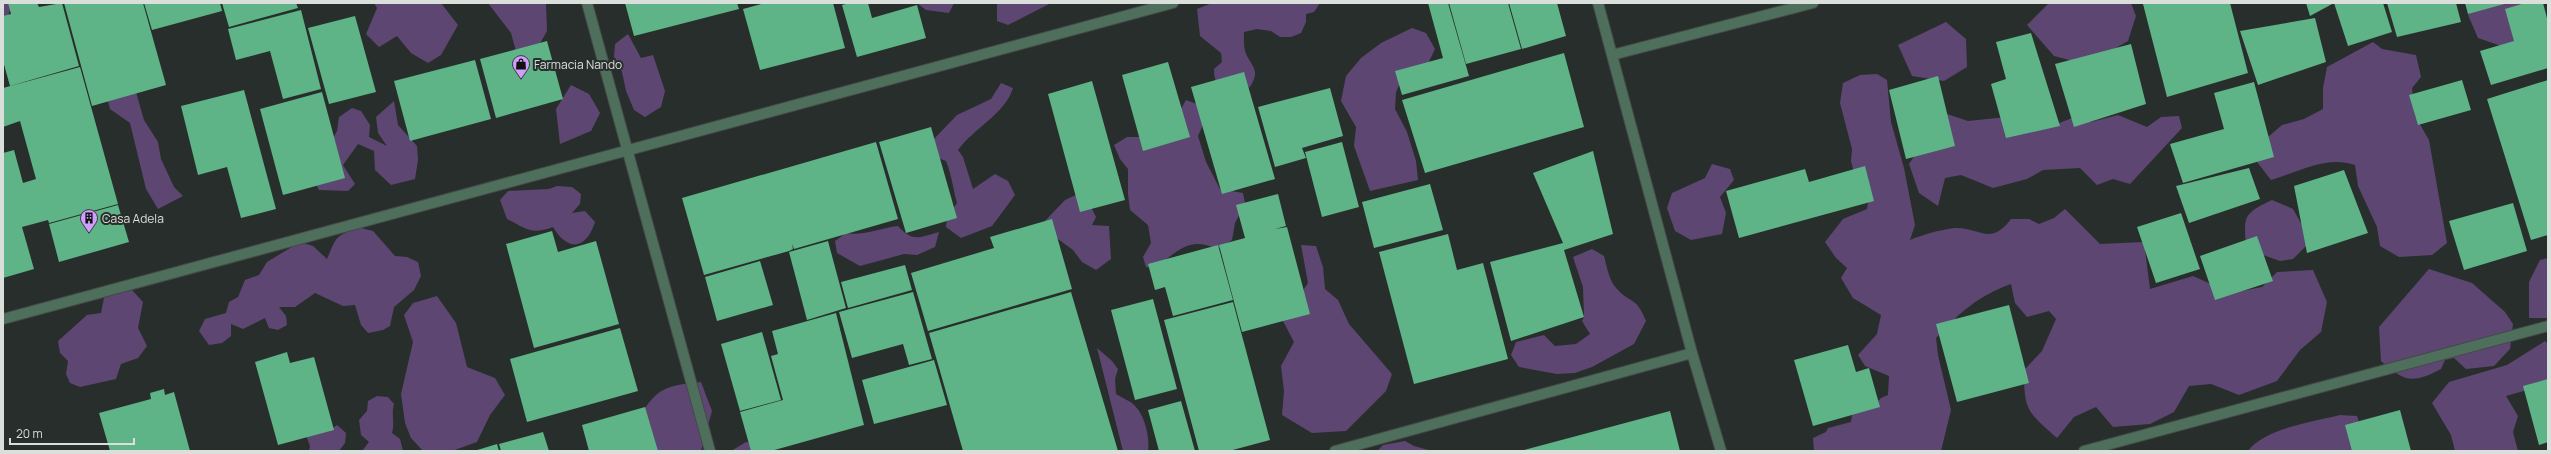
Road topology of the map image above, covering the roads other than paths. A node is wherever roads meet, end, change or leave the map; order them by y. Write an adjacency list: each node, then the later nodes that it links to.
1 (588, 3): 6 (street)
2 (1173, 3): 6 (street)
3 (1598, 3): 5 (street)
4 (1813, 3): 5 (street)
5 (1612, 55): 9 (street)
6 (628, 150): 7 (street); 10 (street)
7 (3, 319)
8 (2548, 326): 13 (street)
9 (1692, 353): 11 (street); 12 (street)
10 (710, 451)
11 (1335, 451)
12 (1721, 451)
13 (2084, 451)

